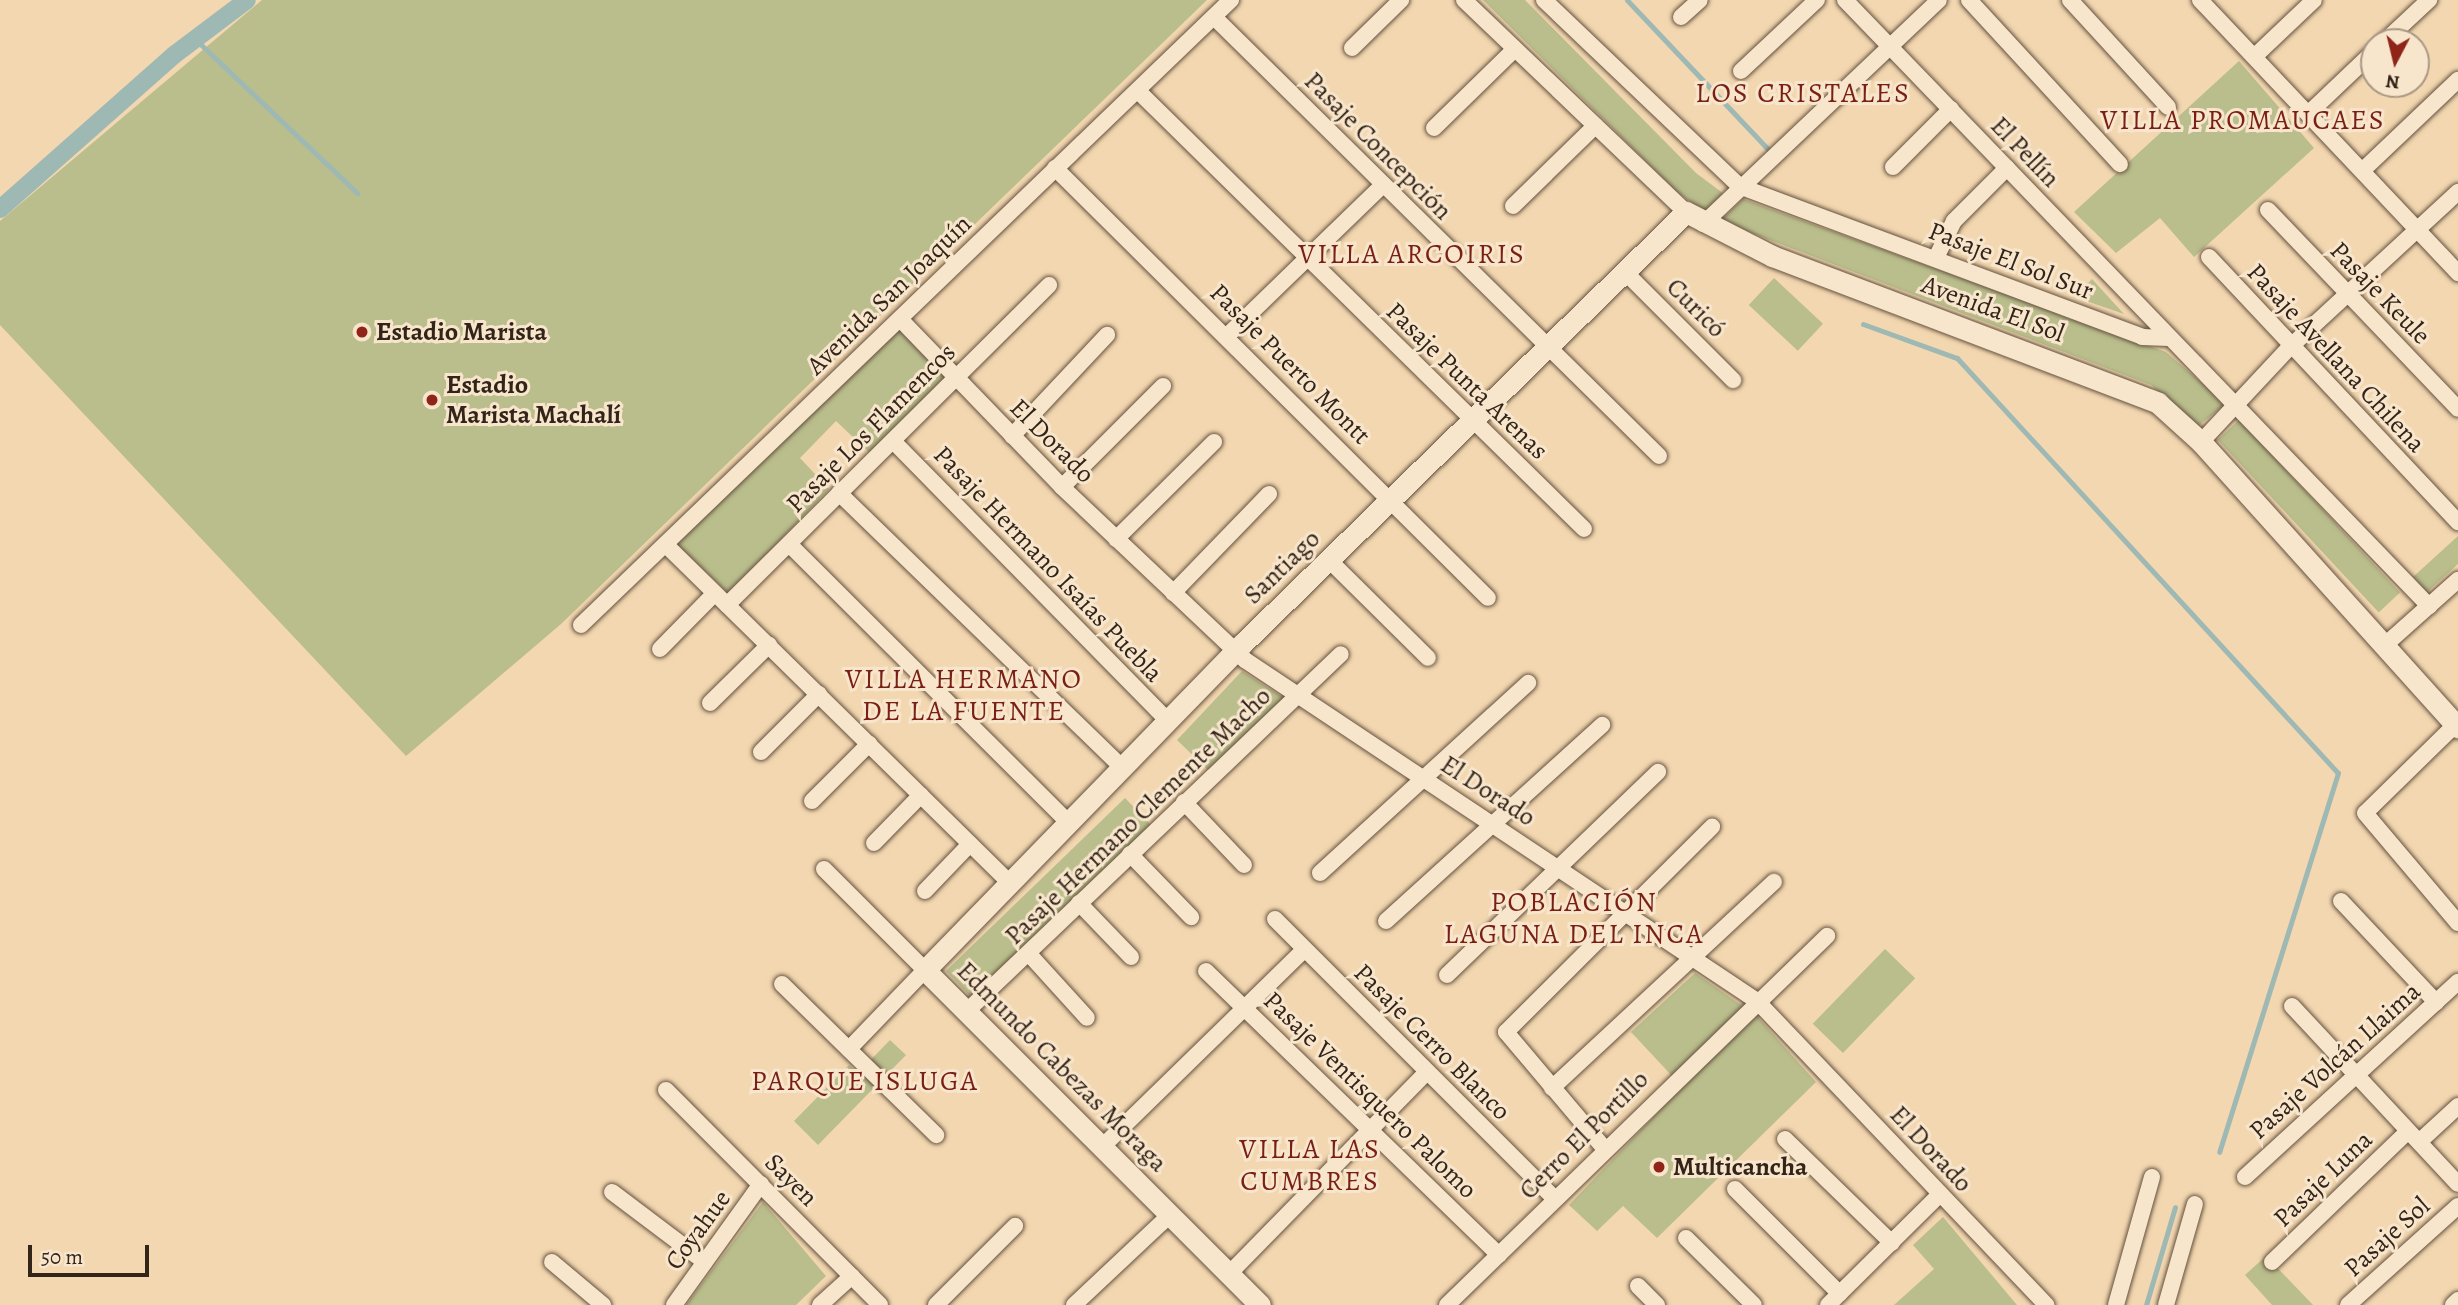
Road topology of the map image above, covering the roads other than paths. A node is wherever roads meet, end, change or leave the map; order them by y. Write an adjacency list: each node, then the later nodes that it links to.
1 (1231, 0): 14 (street, Avenida San Joaquín)
2 (1401, 0): 18 (street)
3 (1464, 0): 19 (street, Avenida El Sol)
4 (1544, 0): 36 (street, Pasaje El Sol Sur)
5 (1700, 0): 15 (street)
6 (1817, 0): 22 (street)
7 (1845, 0): 17 (street, El Pellín)
8 (1939, 0): 17 (street)
9 (1969, 0): 30 (street)
10 (2070, 0): 25 (street)
11 (2200, 0): 20 (street)
12 (2314, 0): 20 (street)
13 (2429, 0): 16 (street)
14 (1214, 17): 24 (street, Avenida San Joaquín); 35 (street, Pasaje Concepción)
15 (1681, 17)
16 (2399, 28)
17 (1889, 46): 26 (street, El Pellín); 36 (street)
18 (1352, 48)
19 (1515, 49): 28 (street, Avenida El Sol); 29 (street)
20 (2255, 56): 27 (street)
21 (2360, 64): 27 (street)
22 (1741, 71)
23 (2458, 80): 34 (street)
24 (1138, 91): 32 (street, Avenida San Joaquín); 44 (street, Pasaje Punta Arenas)
25 (2168, 107)
26 (1951, 109): 31 (street); 33 (street, El Pellín)
27 (2309, 113): 34 (street)
28 (1595, 126): 38 (street); 40 (street, Avenida El Sol)
29 (1434, 128)
30 (2120, 164)
31 (1893, 167)
32 (1055, 168): 49 (street, Avenida San Joaquín); 51 (street, Pasaje Puerto Montt)
33 (2007, 168): 43 (street); 52 (street, El Pellín)
34 (2363, 170): 41 (street)
35 (1382, 185): 44 (street); 54 (street, Pasaje Concepción)
36 (1739, 186): 40 (street); 43 (street, Pasaje El Sol Sur)
37 (2458, 192): 41 (street)
38 (1513, 206)
39 (2268, 210): 48 (street, Pasaje Keule)
40 (1695, 218): 45 (street, Santiago); 64 (street, Avenida El Sol)
41 (2419, 229): 46 (street); 48 (street)
42 (2209, 257): 53 (street, Pasaje Avellana Chilena)
43 (1936, 258): 52 (street, Pasaje El Sol Sur)
44 (1309, 259): 51 (street); 60 (street, Pasaje Punta Arenas)
45 (1625, 272): 54 (street, Santiago); 56 (street, Curicó)
46 (2458, 273)
47 (1049, 285): 55 (street, Pasaje Los Flamencos)
48 (2349, 297): 53 (street); 59 (street, Pasaje Keule)
49 (900, 319): 55 (street, El Dorado); 74 (street, Avenida San Joaquín)
50 (1107, 335): 61 (street)
51 (1228, 335): 69 (street, Pasaje Puerto Montt)
52 (2169, 338): 58 (street)
53 (2290, 347): 58 (street); 70 (street, Pasaje Avellana Chilena)
54 (1547, 348): 60 (street, Santiago); 65 (street, Pasaje Concepción)
55 (957, 377): 61 (street, El Dorado); 62 (street, Pasaje Los Flamencos)
56 (1733, 380)
57 (1163, 386): 66 (street)
58 (2238, 406): 64 (street); 80 (street)
59 (2458, 409)
60 (1471, 421): 69 (street, Santiago); 71 (street, Pasaje Punta Arenas)
61 (1012, 436): 66 (street, El Dorado)
62 (893, 441): 67 (street, Pasaje Los Flamencos); 92 (street, Pasaje Hermano Isaías Puebla)
63 (1214, 442): 72 (street)
64 (2202, 442): 83 (street, Avenida El Sol)
65 (1659, 456)
66 (1062, 487): 72 (street, El Dorado)
67 (839, 492): 73 (street, Pasaje Los Flamencos); 97 (street)
68 (1269, 494): 77 (street)
69 (1390, 500): 75 (street, Santiago); 78 (street, Pasaje Puerto Montt)
70 (2458, 522)
71 (1584, 529)
72 (1116, 538): 77 (street, El Dorado)
73 (789, 544): 79 (street, Pasaje Los Flamencos); 103 (street)
74 (666, 545): 79 (street); 81 (street, Avenida San Joaquín)
75 (1329, 559): 85 (street, Santiago); 87 (street)
76 (2458, 580): 80 (street)
77 (1173, 593): 85 (street, El Dorado)
78 (1488, 598)
79 (721, 599): 82 (street); 84 (street, Pasaje Los Flamencos)
80 (2429, 606): 83 (street)
81 (582, 625)
82 (769, 645): 89 (street); 91 (street)
83 (2385, 645): 94 (street, Avenida El Sol)
84 (660, 649)
85 (1235, 651): 90 (street, El Dorado); 92 (street, Santiago)
86 (1341, 654): 90 (street, Pasaje Hermano Clemente Macho)
87 (1428, 658)
88 (1528, 683): 99 (street)
89 (819, 694): 95 (street); 96 (street)
90 (1298, 697): 99 (street, El Dorado); 102 (street, Pasaje Hermano Clemente Macho)
91 (709, 703)
92 (1168, 721): 97 (street, Santiago)
93 (1602, 725): 104 (street)
94 (2457, 726): 122 (street)
95 (869, 744): 100 (street); 101 (street)
96 (761, 752)
97 (1122, 767): 103 (street, Santiago)
98 (1658, 772): 110 (street)
99 (1422, 778): 104 (street, El Dorado); 112 (street)
100 (921, 795): 106 (street); 107 (street)
101 (812, 801)
102 (1184, 802): 108 (street, Pasaje Hermano Clemente Macho); 109 (street)
103 (1069, 822): 114 (street, Santiago)
104 (1491, 823): 110 (street, El Dorado); 121 (street)
105 (1712, 827): 118 (street)
106 (873, 843)
107 (970, 844): 114 (street); 115 (street)
108 (1130, 855): 117 (street, Pasaje Hermano Clemente Macho); 119 (street)
109 (1244, 865)
110 (1559, 866): 118 (street, El Dorado); 130 (street)
111 (824, 869): 128 (street, Edmundo Cabezas Moraga)
112 (1320, 873)
113 (1774, 882): 126 (street)
114 (1010, 883): 128 (street, Santiago)
115 (925, 891)
116 (2340, 901): 134 (street)
117 (1079, 903): 125 (street, Pasaje Hermano Clemente Macho); 127 (street)
118 (1631, 914): 126 (street, El Dorado); 142 (street)
119 (1191, 917)
120 (1275, 919): 124 (street, Pasaje Cerro Blanco)
121 (1386, 921)
122 (2458, 923)
123 (1827, 936): 133 (street, Cerro El Portillo)
124 (1304, 950): 136 (street); 140 (street, Pasaje Cerro Blanco)
125 (1028, 954): 137 (street, Pasaje Hermano Clemente Macho); 138 (street)
126 (1693, 955): 133 (street, El Dorado); 142 (street)
127 (1131, 957)
128 (925, 970): 137 (street, Edmundo Cabezas Moraga); 139 (street)
129 (1206, 971): 136 (street, Pasaje Ventisquero Palomo)
130 (1447, 975)
131 (2458, 982): 134 (street, Pasaje Volcán Llaima)
132 (782, 984): 139 (street)
133 (1756, 1001): 150 (street, Cerro El Portillo); 157 (street, El Dorado)
134 (2436, 1002): 141 (street, Pasaje Volcán Llaima)
135 (2292, 1006): 141 (street)
136 (1244, 1009): 145 (street, Pasaje Ventisquero Palomo); 149 (street)
137 (966, 1012): 149 (street, Edmundo Cabezas Moraga)
138 (1087, 1018)
139 (849, 1049): 146 (street)
140 (1427, 1072): 145 (street); 158 (street, Pasaje Cerro Blanco)
141 (2353, 1074): 147 (street); 152 (street, Pasaje Volcán Llaima)
142 (1552, 1088): 150 (street)
143 (666, 1090): 153 (street, Sayen)
144 (2458, 1106): 147 (street, Pasaje Luna)
145 (1373, 1127): 165 (street, Pasaje Ventisquero Palomo); 169 (street)
146 (936, 1135)
147 (2414, 1136): 154 (street); 168 (street, Pasaje Luna)
148 (1785, 1139): 164 (street)
149 (1102, 1147): 161 (street, Edmundo Cabezas Moraga)
150 (1604, 1148): 158 (street, Cerro El Portillo)
151 (2152, 1177): 185 (street)
152 (2245, 1177)
153 (761, 1184): 167 (street, Coyahue); 170 (street, Sayen)
154 (2458, 1184)
155 (1735, 1189): 172 (street)
156 (612, 1192): 167 (street)
157 (1939, 1195): 164 (street); 184 (street, El Dorado)
158 (1555, 1199): 165 (street, Cerro El Portillo)
159 (2194, 1204): 186 (street)
160 (2458, 1206): 187 (street, Pasaje Sol)
161 (1170, 1215): 169 (street, Edmundo Cabezas Moraga); 180 (street)
162 (1016, 1226): 179 (street)
163 (1686, 1238): 183 (street)
164 (1892, 1243): 172 (street)
165 (1499, 1255): 181 (street, Cerro El Portillo)
166 (552, 1262): 175 (street)
167 (705, 1262): 176 (street, Coyahue)
168 (2272, 1262)
169 (1229, 1274): 174 (street, Edmundo Cabezas Moraga)
170 (852, 1276): 177 (street); 178 (street, Sayen)
171 (1638, 1286): 182 (street)
172 (1834, 1299)
173 (2458, 1300): 188 (street)
174 (1252, 1302)
175 (603, 1305)
176 (674, 1305)
177 (820, 1305)
178 (880, 1305)
179 (936, 1305)
180 (1074, 1305)
181 (1447, 1305)
182 (1657, 1305)
183 (1754, 1305)
184 (2047, 1305)
185 (2116, 1305)
186 (2166, 1305)
187 (2348, 1305)
188 (2453, 1305)

